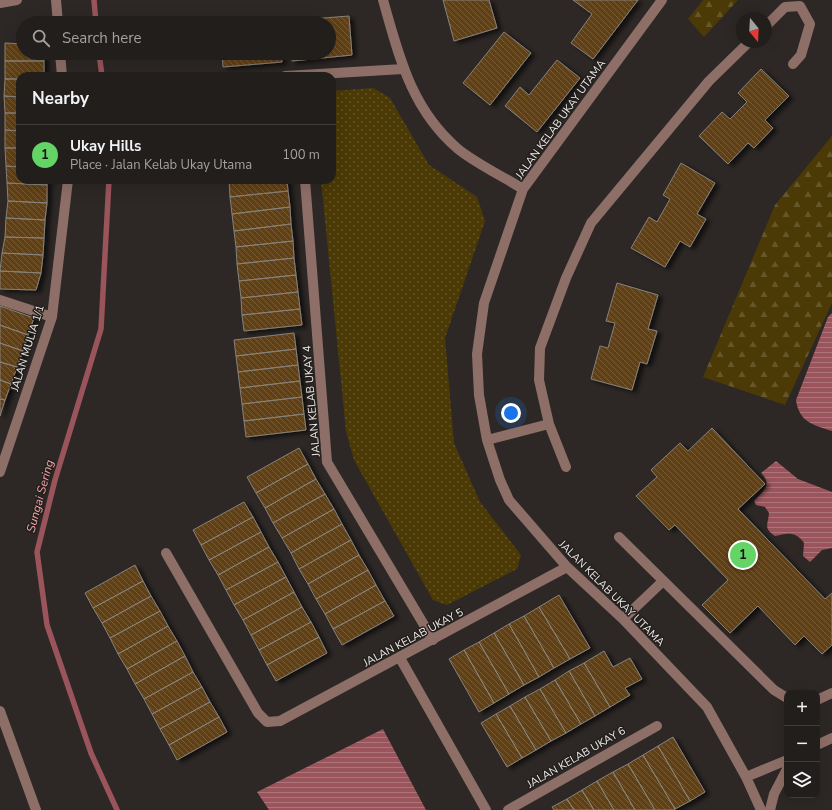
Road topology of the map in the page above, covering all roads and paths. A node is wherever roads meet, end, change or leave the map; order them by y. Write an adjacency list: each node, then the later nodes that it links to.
1 (17, 0): 5 (street)
2 (56, 0): 6 (street)
3 (383, 0): 11 (street)
4 (662, 0): 16 (street, JALAN KELAB UKAY UTAMA)
5 (0, 3)
6 (57, 16)
7 (772, 20): 10 (street)
8 (743, 48): 19 (street)
9 (61, 60): 12 (street)
10 (793, 64)
11 (403, 69): 13 (street); 16 (street)
12 (62, 72)
13 (336, 73)
14 (68, 184): 18 (street, JALAN MULIA 1/1)
15 (305, 184): 28 (street, JALAN KELAB UKAY 4)
16 (523, 189): 20 (street, JALAN KELAB UKAY UTAMA)
17 (0, 300): 18 (street)
18 (52, 316): 22 (street, JALAN MULIA 1/1)
19 (549, 424): 20 (street); 21 (street)
20 (487, 440): 25 (street, JALAN KELAB UKAY UTAMA)
21 (566, 466)
22 (0, 472)
23 (619, 537): 26 (street)
24 (166, 553): 29 (street, JALAN KELAB UKAY 5)
25 (567, 567): 27 (street, JALAN KELAB UKAY UTAMA); 28 (street, JALAN KELAB UKAY 5)
26 (663, 581): 27 (street); 31 (street)
27 (623, 619): 39 (street, JALAN KELAB UKAY UTAMA)
28 (433, 640): 29 (street, JALAN KELAB UKAY 5)
29 (400, 658): 41 (street)
30 (832, 693): 32 (street)
31 (784, 696)
32 (820, 699)
33 (0, 711): 40 (street)
34 (657, 726): 42 (street, JALAN KELAB UKAY 6)
35 (832, 738): 36 (street)
36 (820, 744)
37 (784, 761): 39 (street)
38 (784, 775): 44 (street)
39 (746, 778): 43 (street, JALAN KELAB UKAY UTAMA)
40 (36, 810)
41 (486, 810)
42 (508, 810)
43 (762, 810)
44 (770, 810)

